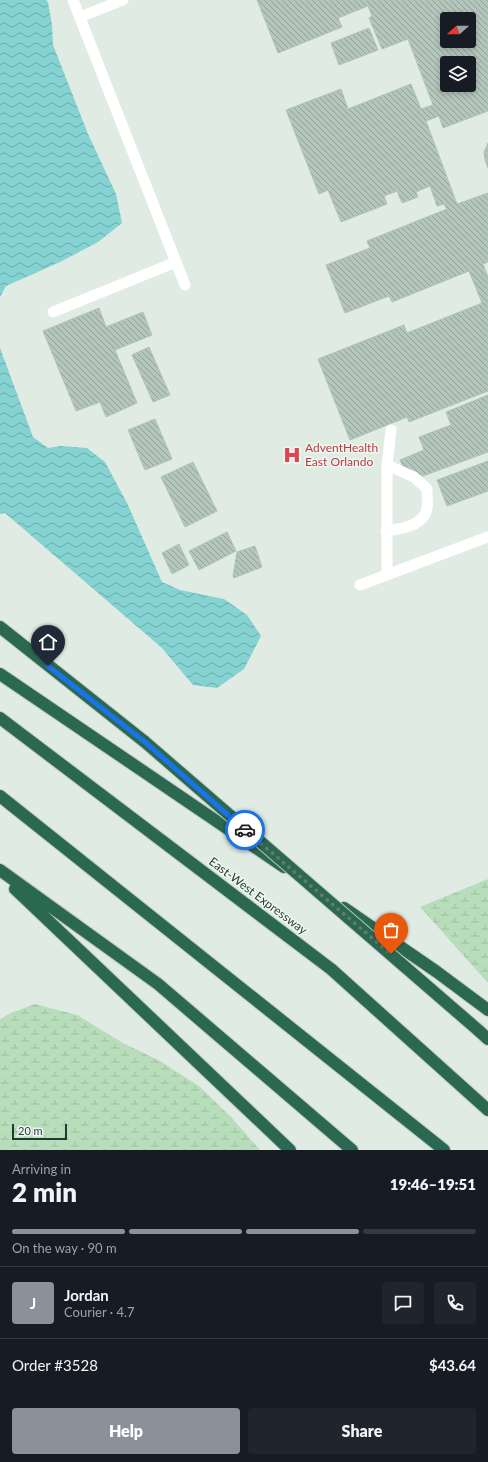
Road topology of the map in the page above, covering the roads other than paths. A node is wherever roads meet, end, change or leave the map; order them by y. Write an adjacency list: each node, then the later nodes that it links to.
1 (73, 0): 3 (lane)
2 (123, 0): 3 (lane)
3 (80, 17): 4 (lane)
4 (176, 262): 5 (lane); 6 (lane)
5 (186, 285)
6 (53, 312)
7 (391, 430): 8 (lane)
8 (387, 465): 9 (lane); 9 (lane)
9 (386, 531): 11 (lane)
10 (488, 537): 11 (lane)
11 (387, 575): 12 (lane)
12 (360, 584)
13 (0, 627): 20 (highway, bridge)
14 (0, 674): 19 (highway)
15 (0, 718): 21 (highway, East-West Expressway)
16 (0, 796): 24 (highway)
17 (0, 870): 23 (highway)
18 (0, 875): 22 (highway)
19 (488, 1010)
20 (488, 1039)
21 (488, 1110)
22 (290, 1150)
23 (352, 1150)
24 (444, 1150)

